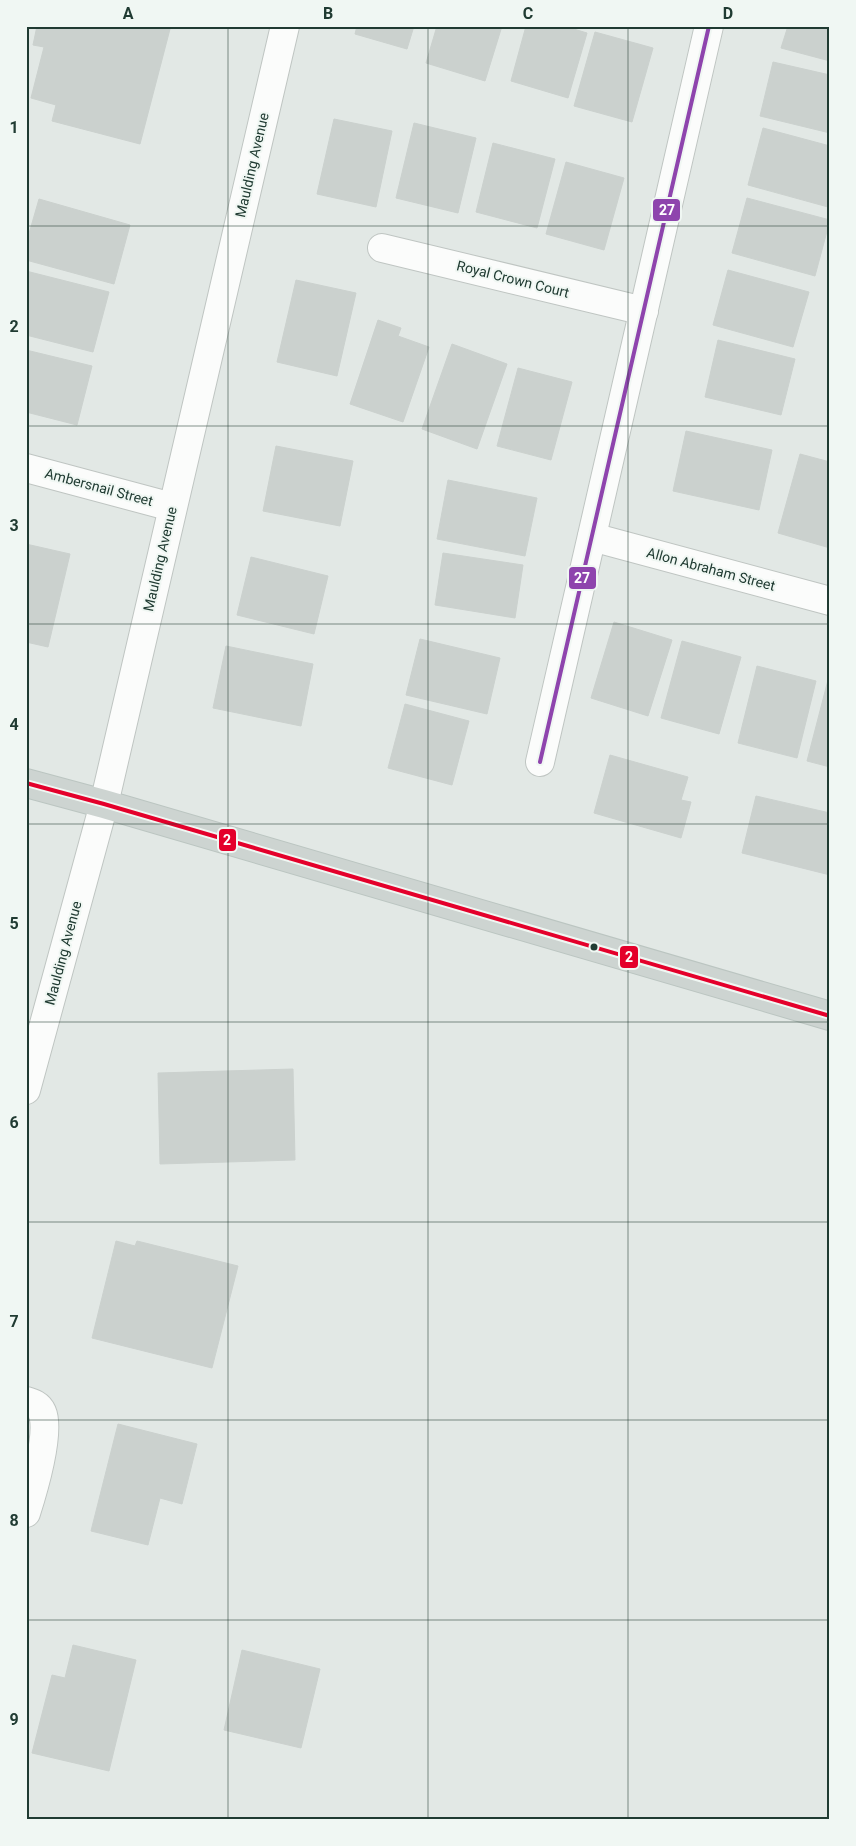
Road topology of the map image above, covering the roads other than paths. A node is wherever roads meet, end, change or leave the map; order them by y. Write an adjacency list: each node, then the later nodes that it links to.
1 (285, 26): 6 (street, Maulding Avenue)
2 (709, 26): 4 (street)
3 (382, 248): 4 (street, Royal Crown Court)
4 (644, 311): 7 (street)
5 (26, 468): 6 (street, Ambersnail Street)
6 (172, 507): 11 (street, Maulding Avenue)
7 (592, 537): 8 (street, Allon Abraham Street); 9 (street)
8 (830, 601)
9 (540, 762)
10 (26, 783): 11 (main road)
11 (104, 804): 12 (main road); 13 (street, Maulding Avenue)
12 (830, 1016)
13 (26, 1090)
14 (26, 1401): 15 (street)
15 (26, 1514)

